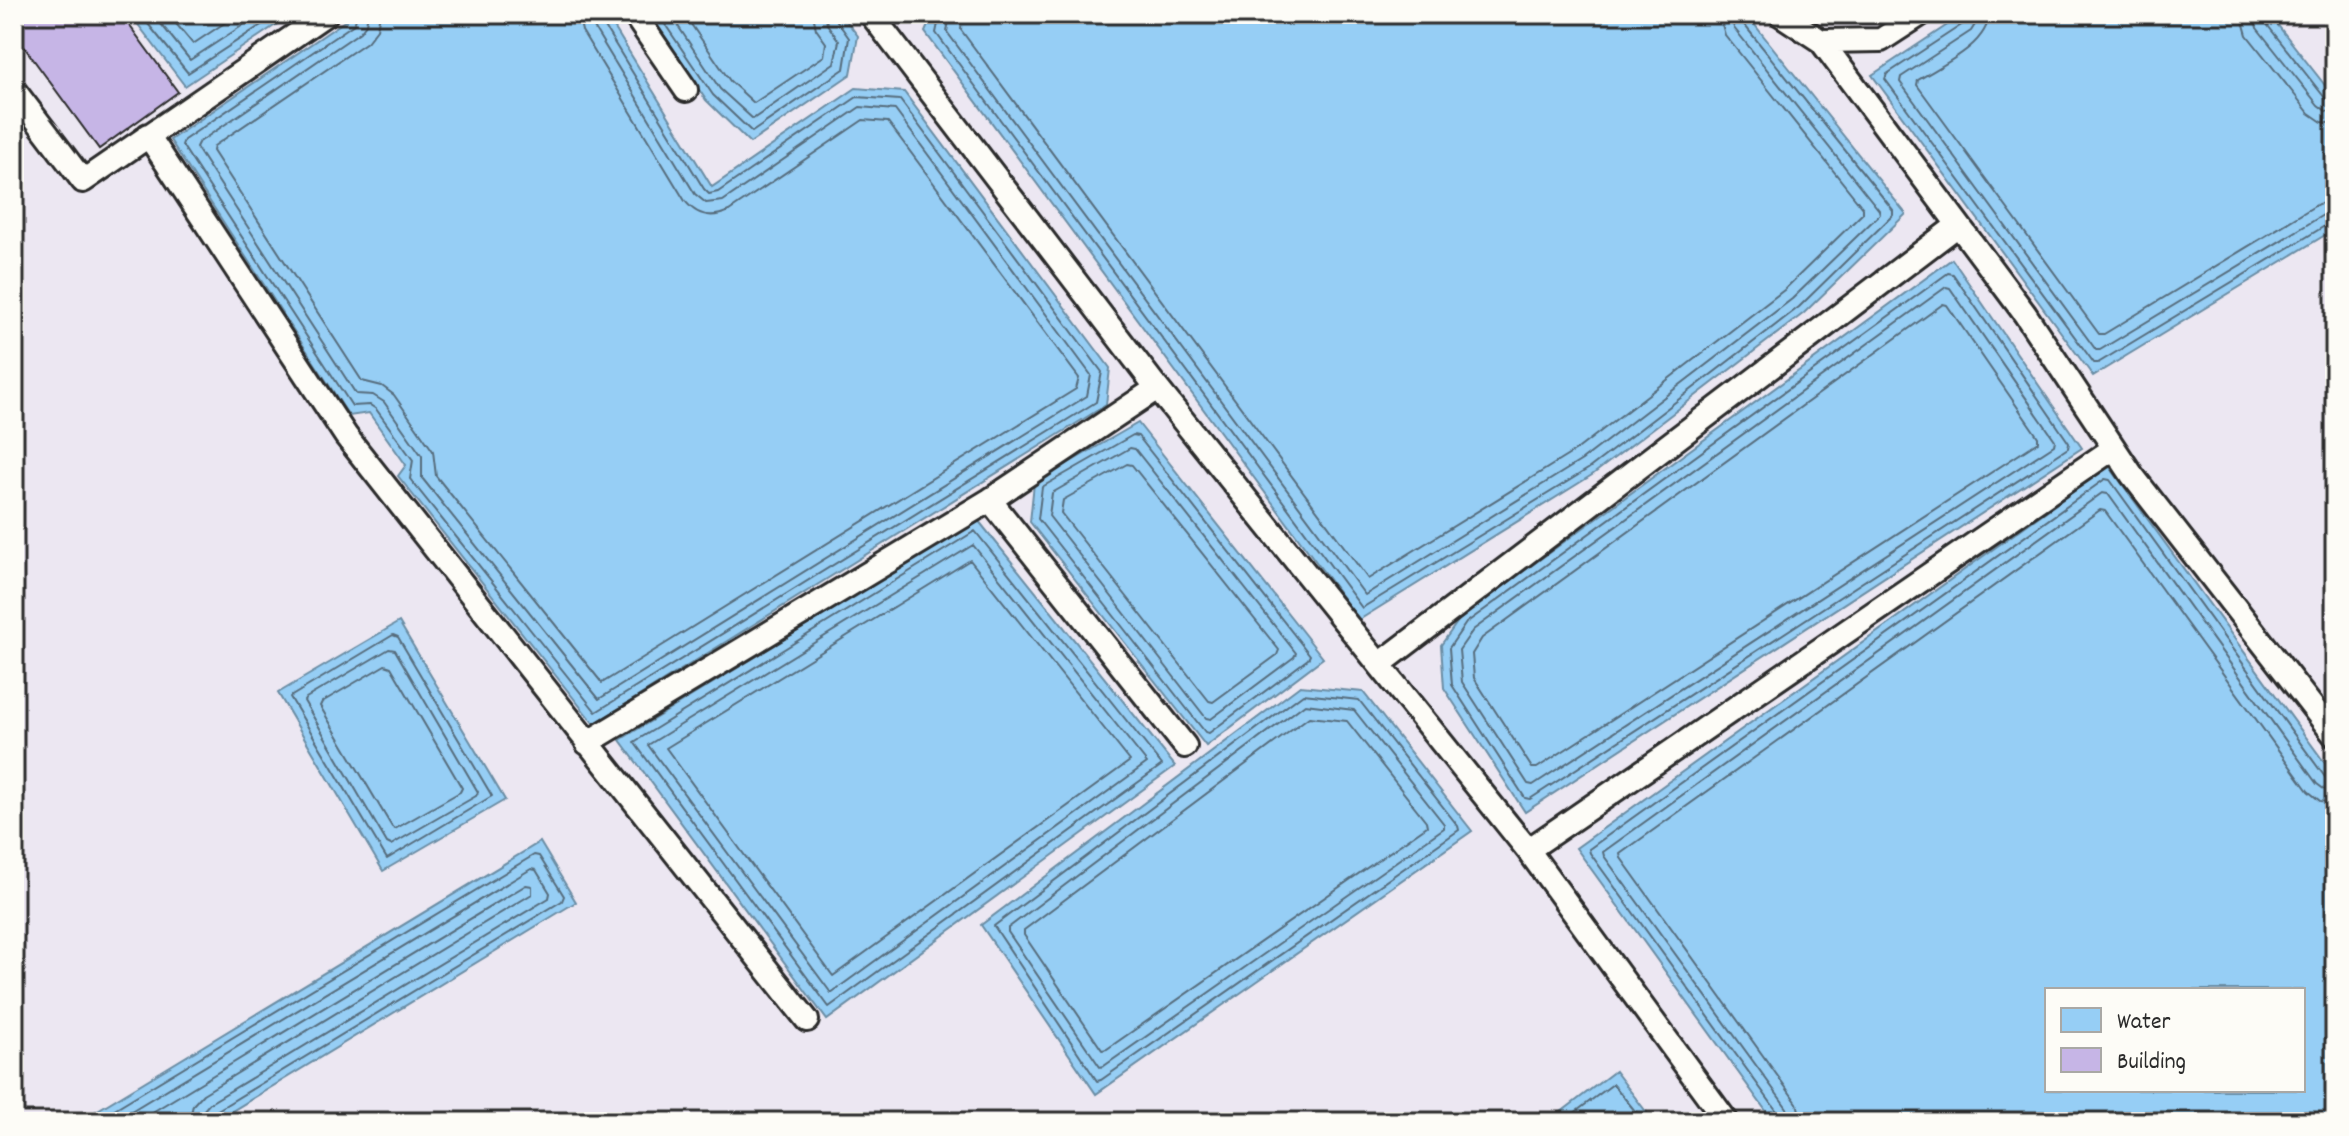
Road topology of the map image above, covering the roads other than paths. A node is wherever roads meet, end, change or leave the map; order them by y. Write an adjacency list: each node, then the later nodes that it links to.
1 (326, 14): 9 (lane)
2 (634, 14): 8 (lane)
3 (871, 14): 11 (lane)
4 (1780, 14): 6 (lane)
5 (1921, 14): 6 (lane)
6 (1821, 41): 10 (lane)
7 (14, 90): 9 (lane)
8 (686, 90)
9 (148, 135): 16 (lane)
10 (1958, 225): 12 (lane); 14 (lane)
11 (1157, 388): 13 (lane); 14 (lane)
12 (2114, 448): 15 (lane); 18 (lane)
13 (990, 500): 16 (lane); 17 (lane)
14 (1380, 664): 18 (lane)
15 (2335, 736)
16 (587, 743): 19 (lane)
17 (1185, 746)
18 (1528, 850): 20 (lane)
19 (807, 1020)
20 (1727, 1122)

